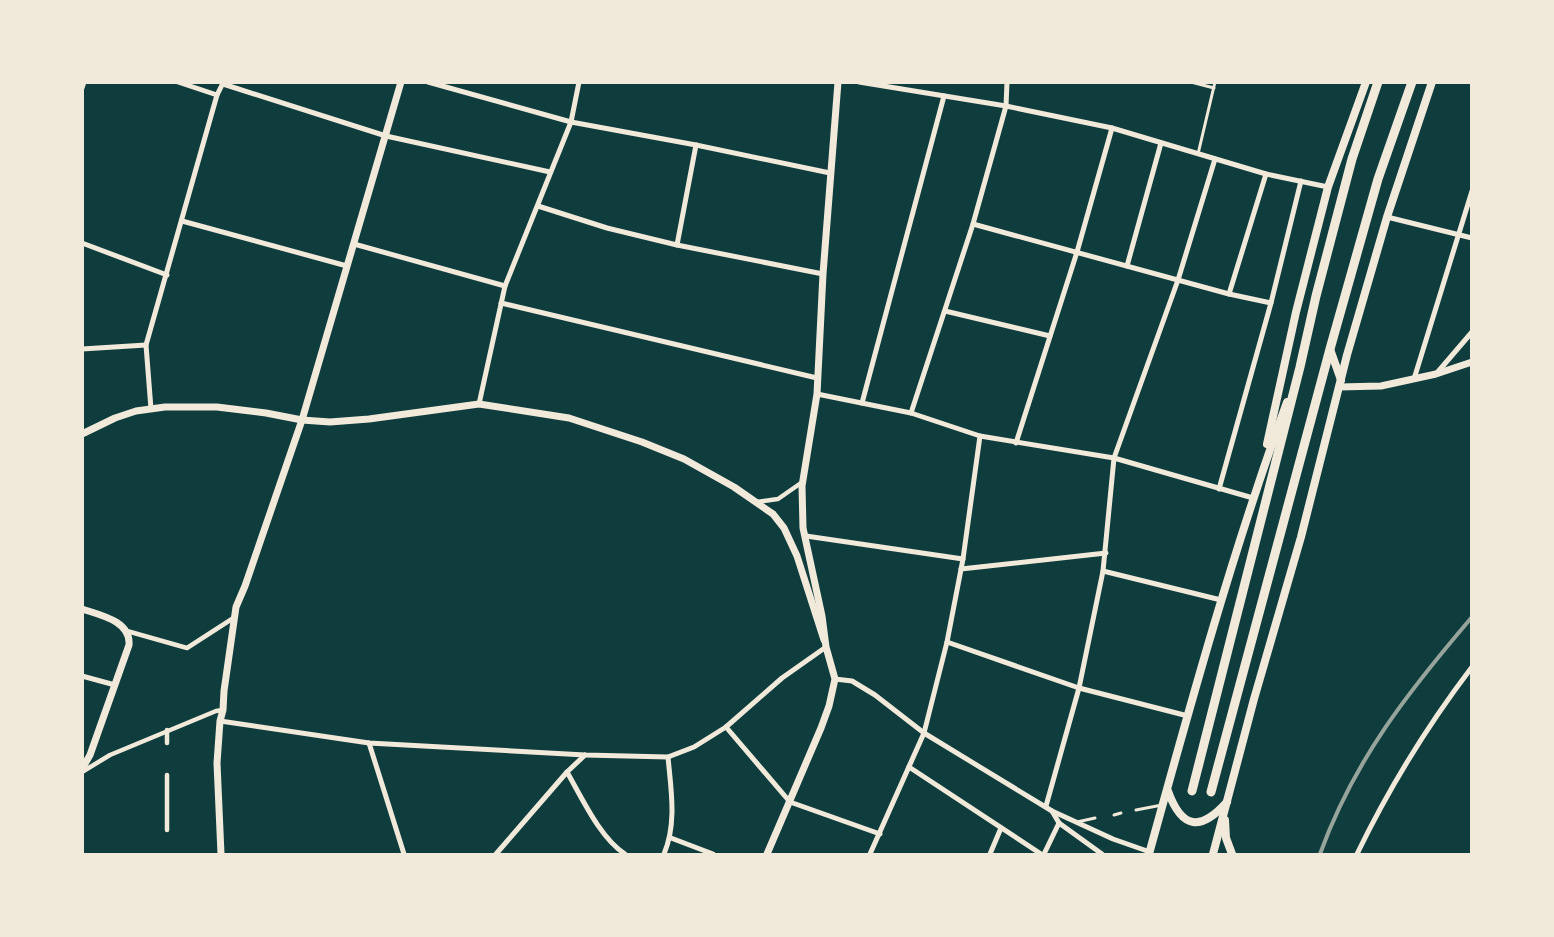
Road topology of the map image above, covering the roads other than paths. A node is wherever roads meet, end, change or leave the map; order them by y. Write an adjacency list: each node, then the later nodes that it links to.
1 (84, 82): 16 (street)
2 (178, 82): 18 (street)
3 (401, 82): 23 (street)
4 (428, 82): 21 (street)
5 (579, 82): 21 (street)
6 (838, 82): 29 (street)
7 (860, 82): 19 (street)
8 (1007, 82): 20 (street)
9 (1191, 82): 17 (lane)
10 (1215, 82): 17 (lane)
11 (1366, 82): 32 (main road)
12 (1378, 82): 60 (main road)
13 (1412, 82): 58 (main road)
14 (1432, 82): 35 (main road)
15 (223, 83): 18 (street); 23 (street)
16 (82, 88)
17 (1214, 88): 26 (lane)
18 (217, 95): 36 (street)
19 (944, 96): 20 (street); 66 (street)
20 (1006, 106): 22 (street); 37 (street)
21 (571, 122): 25 (street); 28 (street)
22 (1112, 128): 24 (street); 43 (street)
23 (386, 136): 28 (street); 41 (street)
24 (1161, 143): 26 (street); 45 (street)
25 (696, 145): 29 (street); 42 (street)
26 (1197, 154): 27 (street)
27 (1215, 159): 30 (street); 48 (street)
28 (550, 172): 34 (street)
29 (830, 173): 46 (street)
30 (1266, 174): 31 (street); 50 (street)
31 (1301, 181): 32 (street); 52 (street)
32 (1328, 187): 75 (main road)
33 (1472, 191): 38 (street)
34 (538, 206): 42 (street); 49 (street)
35 (1388, 217): 38 (street); 64 (main road)
36 (182, 221): 44 (street); 47 (street)
37 (973, 224): 43 (street); 53 (street)
38 (1458, 234): 39 (street); 63 (street)
39 (1472, 238)
40 (82, 243): 47 (street)
41 (354, 244): 44 (street); 49 (street)
42 (677, 245): 46 (street)
43 (1077, 252): 45 (street); 55 (street)
44 (347, 266): 70 (street)
45 (1127, 266): 48 (street)
46 (823, 274): 62 (street)
47 (167, 275): 56 (street)
48 (1178, 280): 50 (street); 74 (street)
49 (505, 286): 51 (street)
50 (1229, 294): 52 (street)
51 (501, 303): 62 (street); 67 (street)
52 (1271, 303): 77 (street)
53 (945, 311): 55 (street); 69 (street)
54 (1472, 332): 61 (street)
55 (1050, 336): 73 (street)
56 (146, 345): 57 (street); 68 (street)
57 (82, 349)
58 (1330, 349): 64 (main road); 112 (main road)
59 (1472, 362): 61 (street)
60 (1300, 367): 75 (main road); 111 (main road)
61 (1436, 374): 63 (street)
62 (817, 378): 65 (street)
63 (1414, 379): 64 (street)
64 (1340, 384): 113 (main road)
65 (817, 394): 66 (street); 76 (street)
66 (862, 403): 69 (street)
67 (479, 404): 70 (street); 79 (street)
68 (151, 409): 70 (street); 71 (street)
69 (911, 413): 72 (street)
70 (302, 420): 87 (street)
71 (82, 434)
72 (980, 436): 73 (street); 82 (street)
73 (1016, 443): 74 (street)
74 (1114, 458): 77 (street); 81 (street)
75 (1261, 474): 78 (main road)
76 (803, 481): 79 (street); 80 (street)
77 (1220, 489): 78 (street)
78 (1253, 498): 85 (main road)
79 (756, 502): 90 (street)
80 (806, 536): 82 (street); 90 (street)
81 (1106, 553): 83 (street); 84 (street)
82 (963, 559): 83 (street)
83 (961, 569): 89 (street)
84 (1103, 571): 85 (street); 95 (street)
85 (1221, 600): 97 (main road)
86 (82, 609): 88 (street)
87 (235, 617): 88 (street); 96 (street)
88 (127, 631): 94 (street)
89 (947, 642): 95 (street); 101 (street)
90 (825, 643): 93 (street); 99 (street)
91 (1472, 667): 145 (street)
92 (82, 676): 94 (street)
93 (835, 679): 101 (street); 114 (street)
94 (115, 685): 107 (street)
95 (1079, 688): 97 (street); 116 (street)
96 (223, 710): 98 (street); 100 (street)
97 (1188, 716): 110 (main road)
98 (220, 721): 103 (street); 132 (street)
99 (726, 727): 105 (street); 114 (street)
100 (167, 730): 102 (street); 107 (street)
101 (924, 733): 106 (street); 116 (street)
102 (167, 743)
103 (369, 743): 104 (street); 133 (street)
104 (585, 755): 105 (street); 108 (street)
105 (668, 756): 128 (street)
106 (909, 767): 125 (street); 127 (street)
107 (82, 771)
108 (567, 772): 130 (street); 134 (street)
109 (167, 775): 126 (street)
110 (1168, 791): 113 (main road); 115 (main road)
111 (1192, 791)
112 (1211, 792)
113 (1228, 800): 120 (main road)
114 (790, 802): 127 (street); 137 (street)
115 (1164, 805): 117 (lane); 131 (main road)
116 (1046, 807): 118 (street)
117 (1136, 810)
118 (1052, 811): 123 (street); 124 (street)
119 (1121, 813): 121 (lane)
120 (1225, 813): 143 (main road); 144 (main road)
121 (1114, 815)
122 (1095, 818): 123 (lane)
123 (1077, 822): 131 (street)
124 (1059, 824): 129 (street); 140 (street)
125 (1001, 828): 139 (street); 140 (street)
126 (167, 830)
127 (880, 834): 138 (street)
128 (671, 838): 135 (street); 136 (street)
129 (1091, 847): 141 (lane); 142 (street)
130 (500, 853)
131 (1153, 854)
132 (221, 855)
133 (404, 855)
134 (626, 855)
135 (664, 855)
136 (713, 855)
137 (767, 855)
138 (870, 855)
139 (990, 855)
140 (1043, 855)
141 (1092, 855)
142 (1102, 855)
143 (1213, 855)
144 (1232, 855)
145 (1357, 855)

